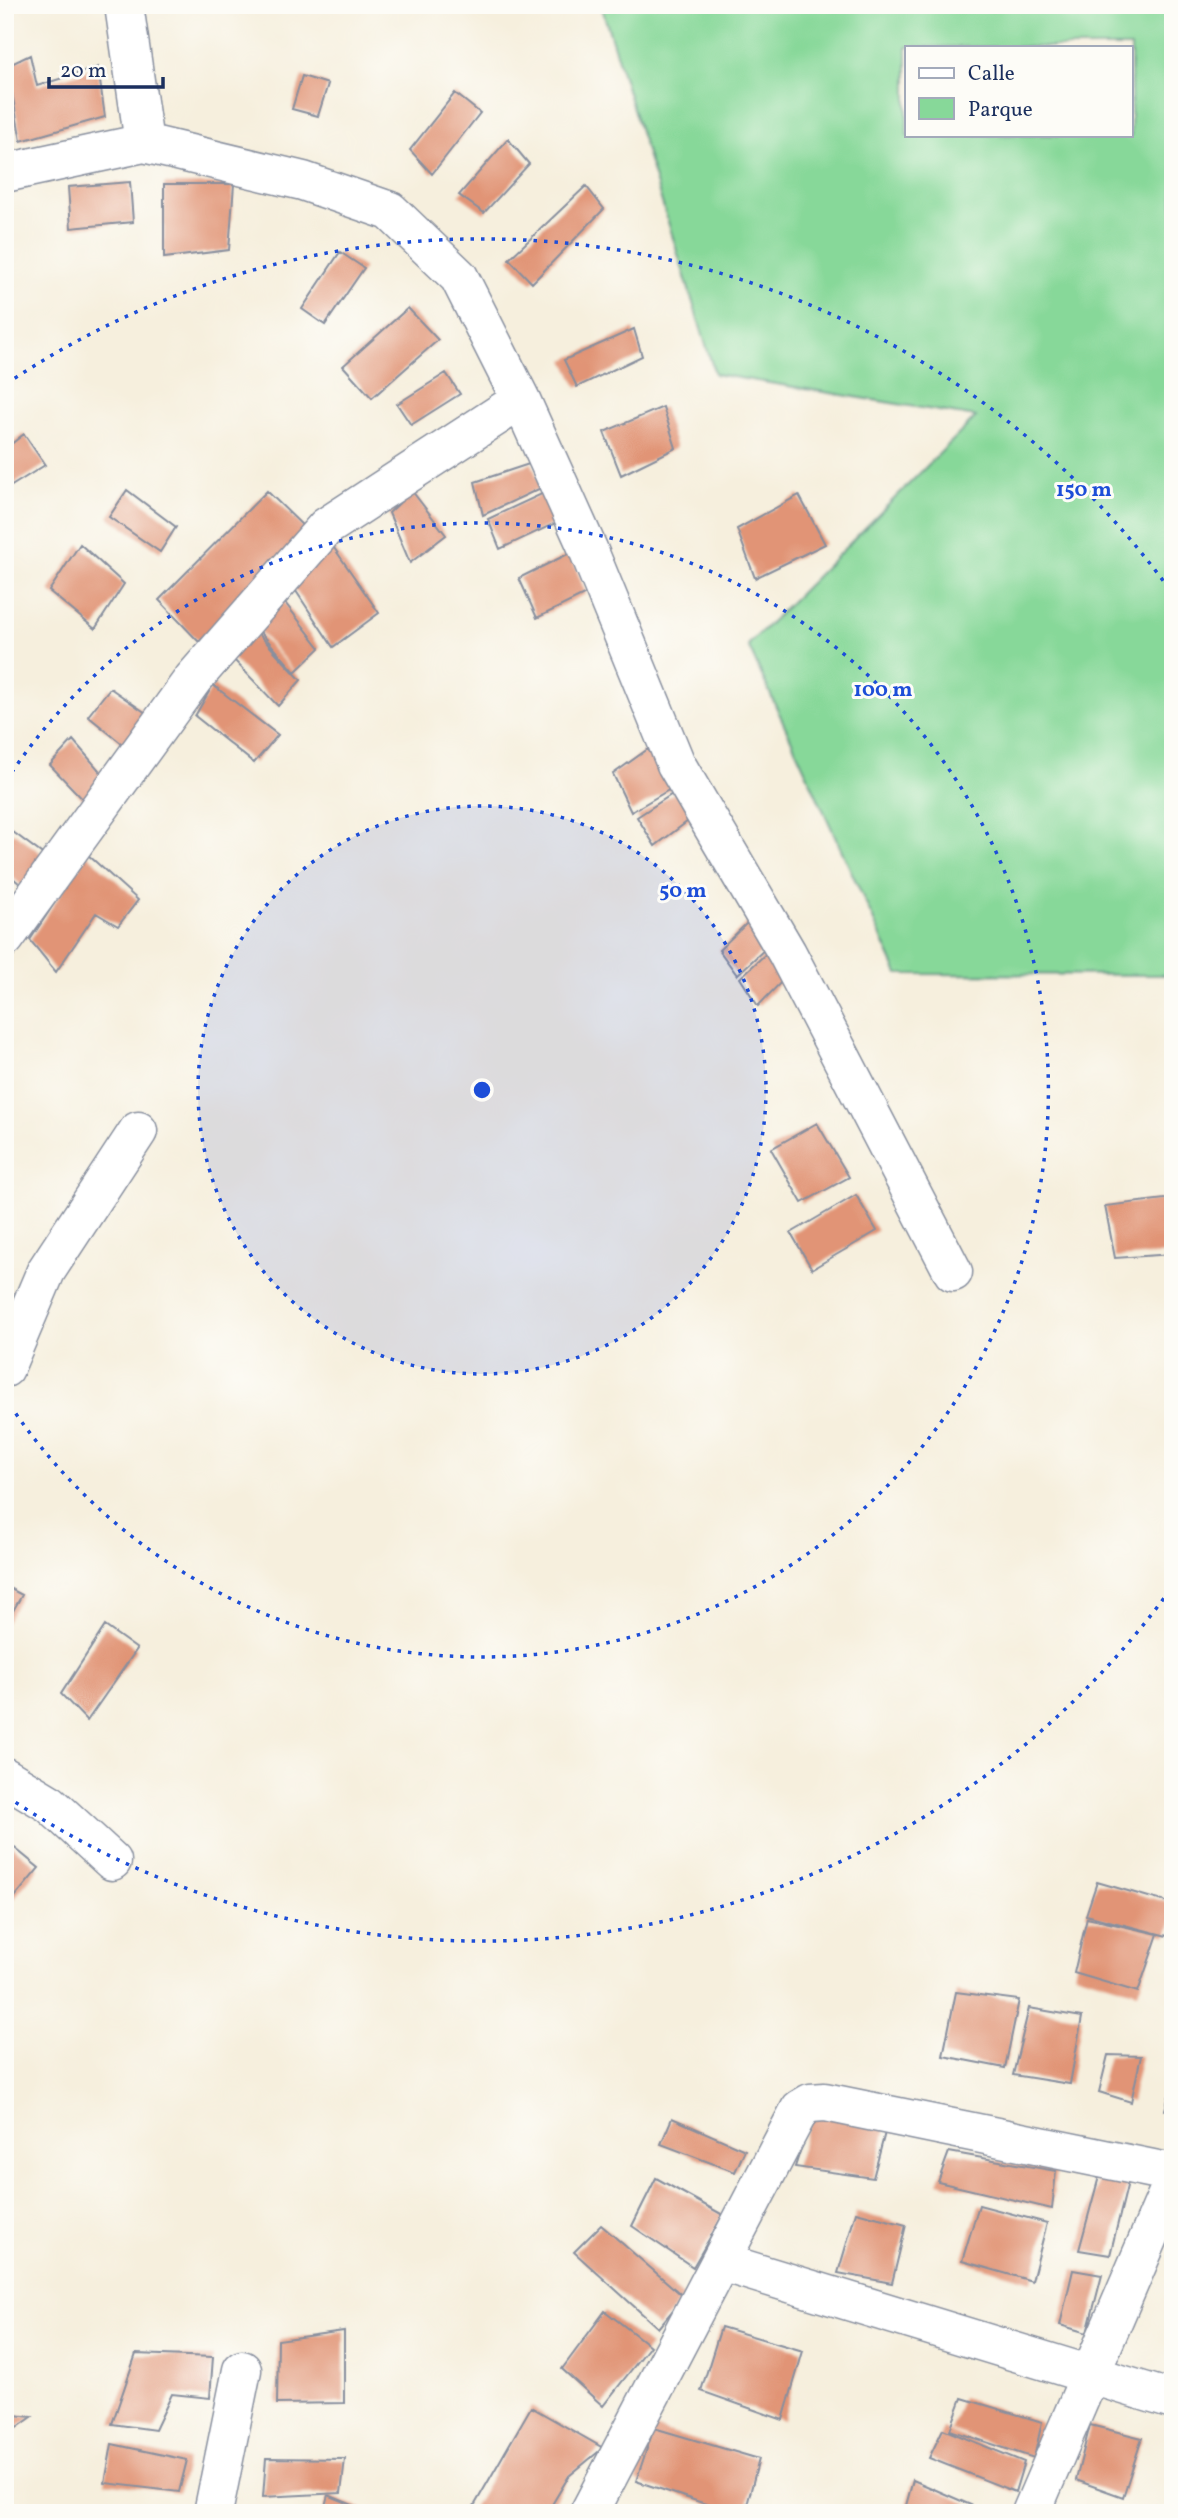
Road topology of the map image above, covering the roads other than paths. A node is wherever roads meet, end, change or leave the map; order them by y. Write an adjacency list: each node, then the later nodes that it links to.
1 (124, 5): 2 (street)
2 (144, 144): 3 (street); 4 (street)
3 (5, 173)
4 (521, 400): 5 (street); 7 (street)
5 (5, 938)
6 (138, 1131): 8 (street)
7 (953, 1272)
8 (5, 1368)
9 (5, 1777): 10 (street)
10 (112, 1861)
11 (1173, 2173): 13 (street)
12 (1173, 2181): 15 (street)
13 (721, 2262): 15 (street); 18 (street)
14 (242, 2370): 17 (street)
15 (1090, 2373): 16 (street); 19 (street)
16 (1173, 2400)
17 (213, 2513)
18 (589, 2513)
19 (1031, 2513)

